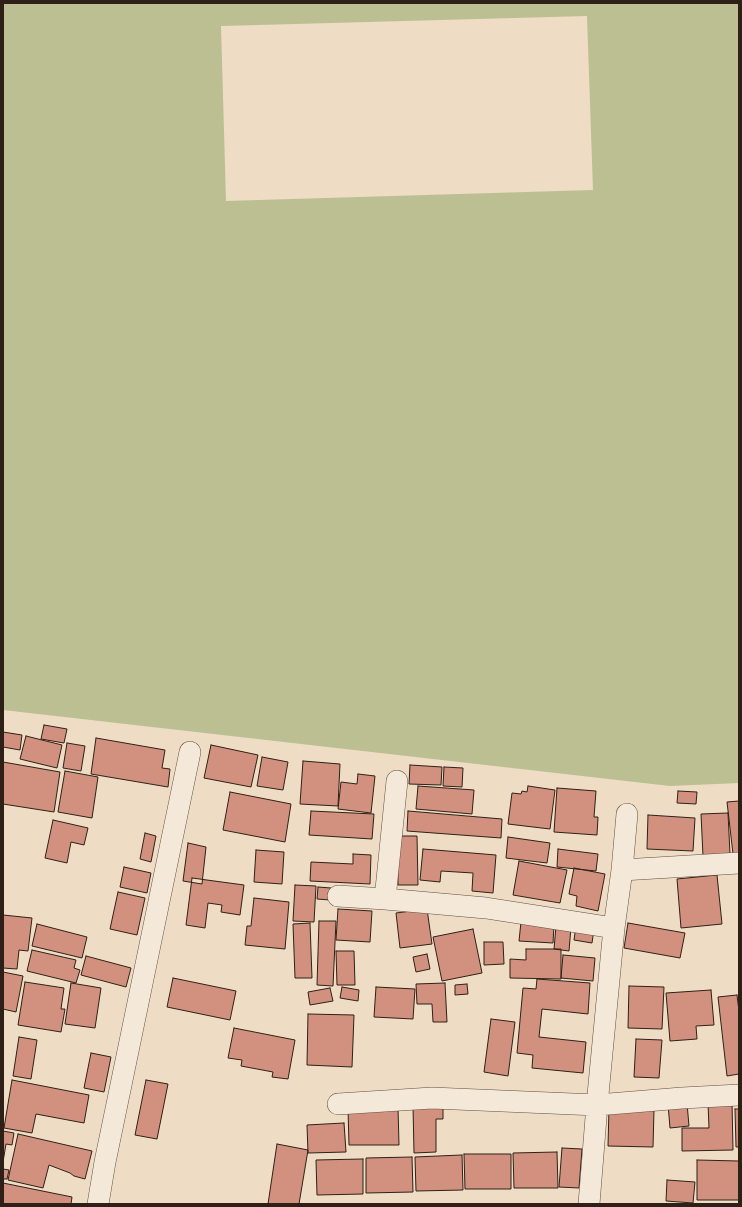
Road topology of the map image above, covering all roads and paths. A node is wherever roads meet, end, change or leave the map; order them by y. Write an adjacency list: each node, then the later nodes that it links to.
1 (190, 752): 12 (street)
2 (397, 782): 7 (street)
3 (627, 814): 5 (street)
4 (739, 863): 5 (street)
5 (622, 870): 8 (street)
6 (338, 896): 7 (street)
7 (385, 899): 8 (street)
8 (614, 928): 11 (street)
9 (739, 1095): 11 (street)
10 (338, 1104): 11 (street)
11 (597, 1105): 13 (street)
12 (98, 1204)
13 (589, 1204)

